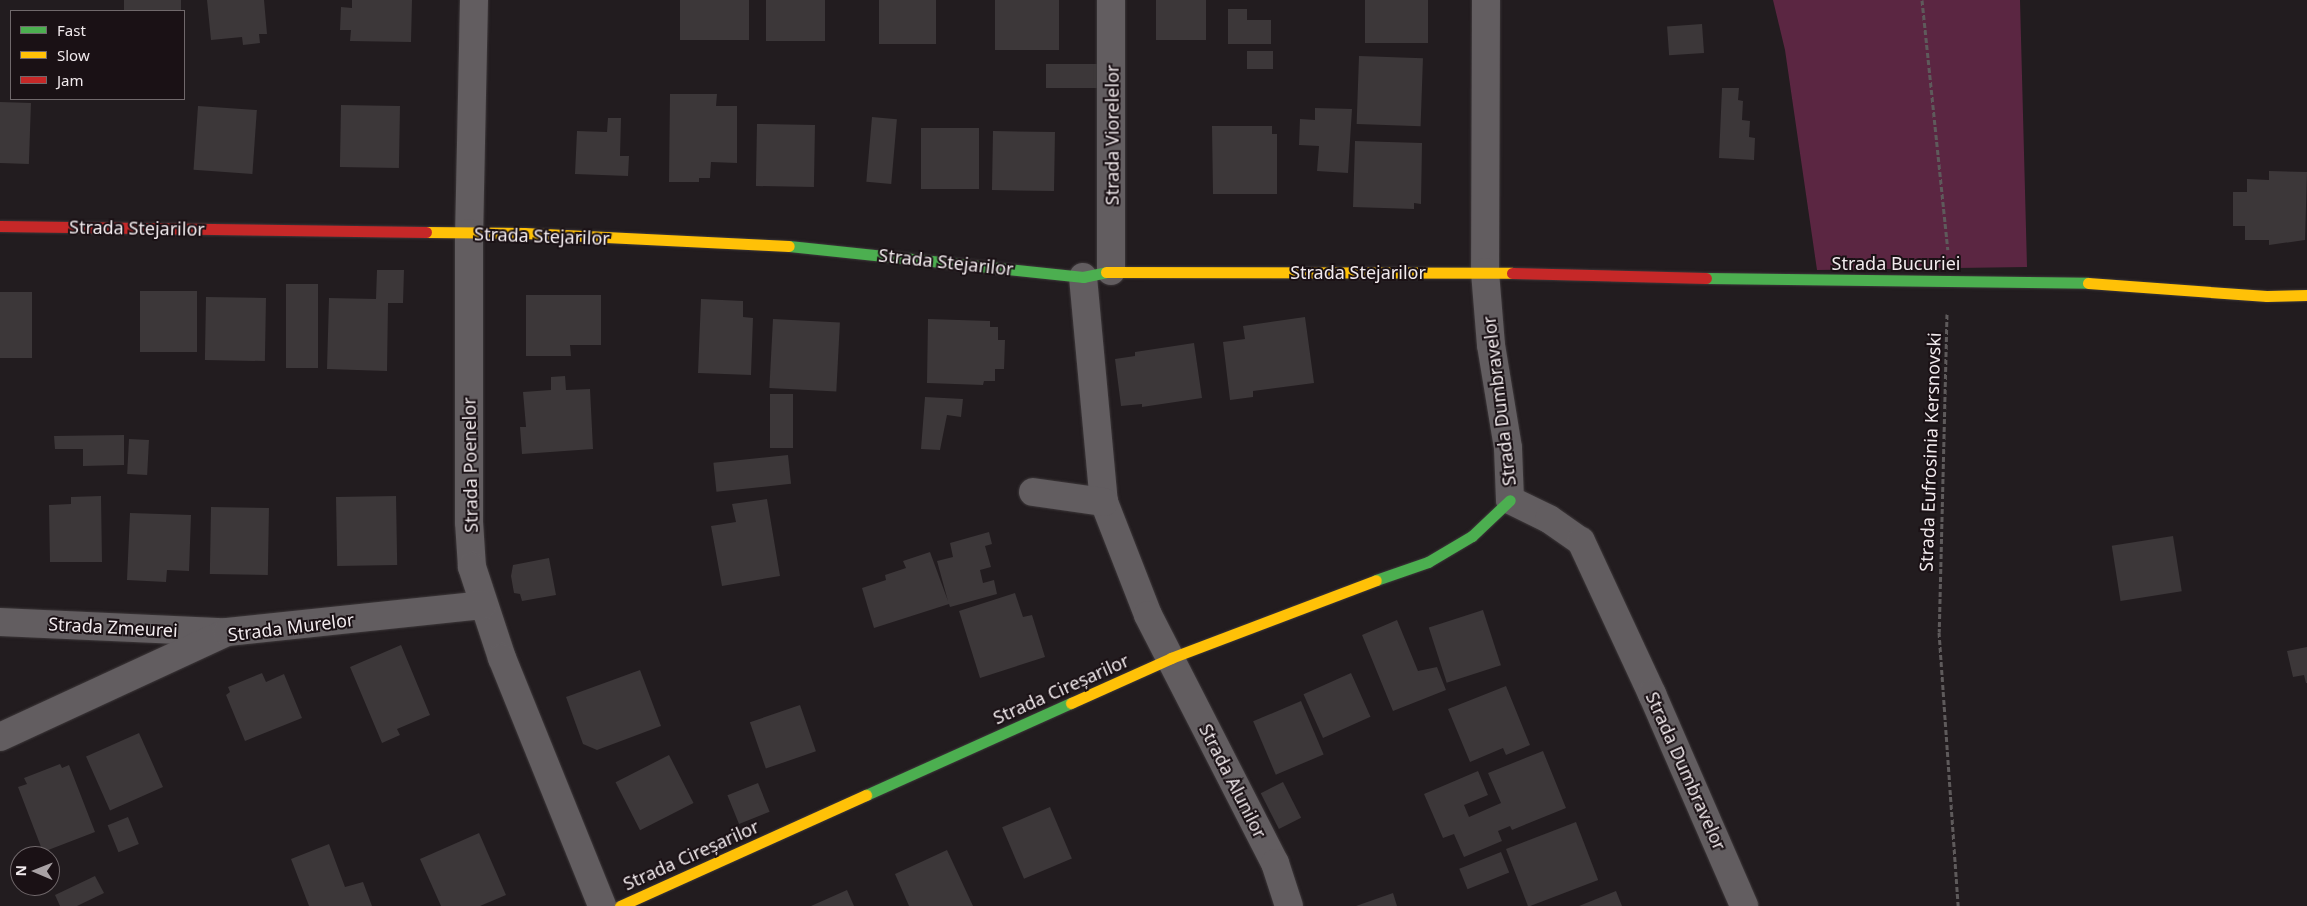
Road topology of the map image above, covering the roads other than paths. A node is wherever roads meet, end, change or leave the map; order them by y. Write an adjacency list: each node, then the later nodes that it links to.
1 (474, 0): 5 (street, Strada Poenelor)
2 (1111, 0): 6 (street, Strada Viorelelor)
3 (1486, 0): 7 (street, Strada Dumbravelor)
4 (0, 226): 5 (street, Strada Stejarilor)
5 (469, 234): 8 (street, Strada Stejarilor); 13 (street, Strada Poenelor)
6 (1111, 271): 7 (street, Strada Stejarilor); 8 (street, Strada Stejarilor)
7 (1485, 272): 9 (street, Strada Bucuriei); 11 (street, Strada Dumbravelor)
8 (1083, 277): 12 (street)
9 (2307, 295)
10 (1032, 492): 12 (street)
11 (1510, 500): 16 (street, Strada Cireșarilor); 21 (street, Strada Dumbravelor)
12 (1104, 502): 16 (street)
13 (483, 605): 15 (street, Strada Murelor); 18 (street, Strada Poenelor)
14 (0, 622): 15 (street, Strada Zmeurei)
15 (227, 632): 17 (street, Strada Murelor)
16 (1172, 658): 19 (street, Strada Cireșarilor); 20 (street, Strada Alunilor)
17 (0, 737)
18 (602, 906)
19 (620, 906)
20 (1290, 906)
21 (1744, 906)

